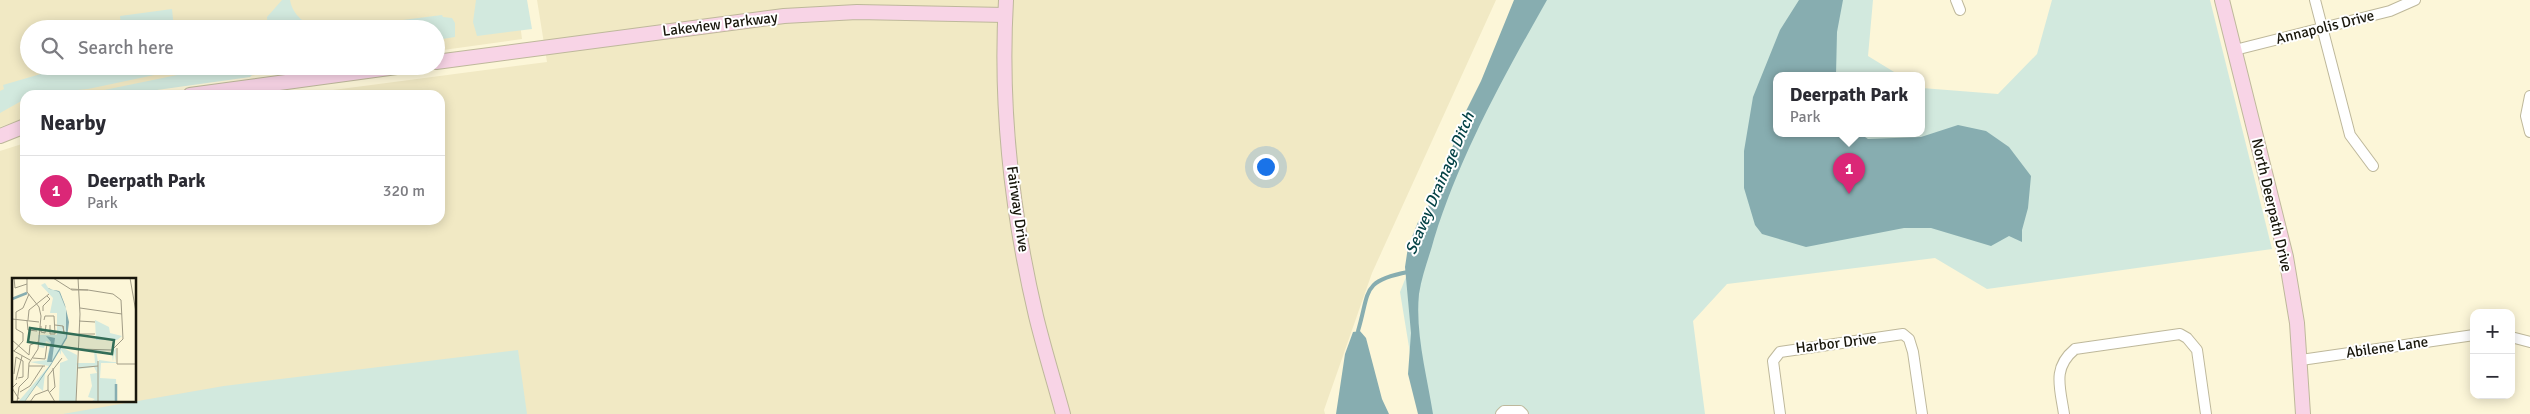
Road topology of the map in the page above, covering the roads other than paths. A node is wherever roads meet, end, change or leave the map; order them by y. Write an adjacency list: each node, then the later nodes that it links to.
1 (1006, 0): 5 (street, Fairway Drive)
2 (2222, 0): 7 (street, North Deerpath Drive)
3 (2315, 0): 6 (street)
4 (2415, 0): 6 (street, Annapolis Drive)
5 (1005, 15): 8 (street, Lakeview Parkway); 20 (street, Fairway Drive)
6 (2322, 27): 7 (street, Annapolis Drive); 15 (street)
7 (2235, 50): 19 (street, North Deerpath Drive)
8 (445, 61)
9 (338, 75): 10 (street)
10 (227, 90)
11 (2530, 96): 13 (street)
12 (20, 128): 14 (street)
13 (2530, 132)
14 (0, 136)
15 (2373, 166)
16 (2470, 336): 19 (street, Abilene Lane)
17 (2515, 338): 18 (street)
18 (2530, 342)
19 (2301, 360): 27 (street, North Deerpath Drive)
20 (1063, 414)
21 (1502, 414): 22 (street)
22 (1523, 414)
23 (1780, 414): 24 (street, Harbor Drive)
24 (1922, 414)
25 (2064, 414): 26 (street)
26 (2206, 414)
27 (2303, 414)

